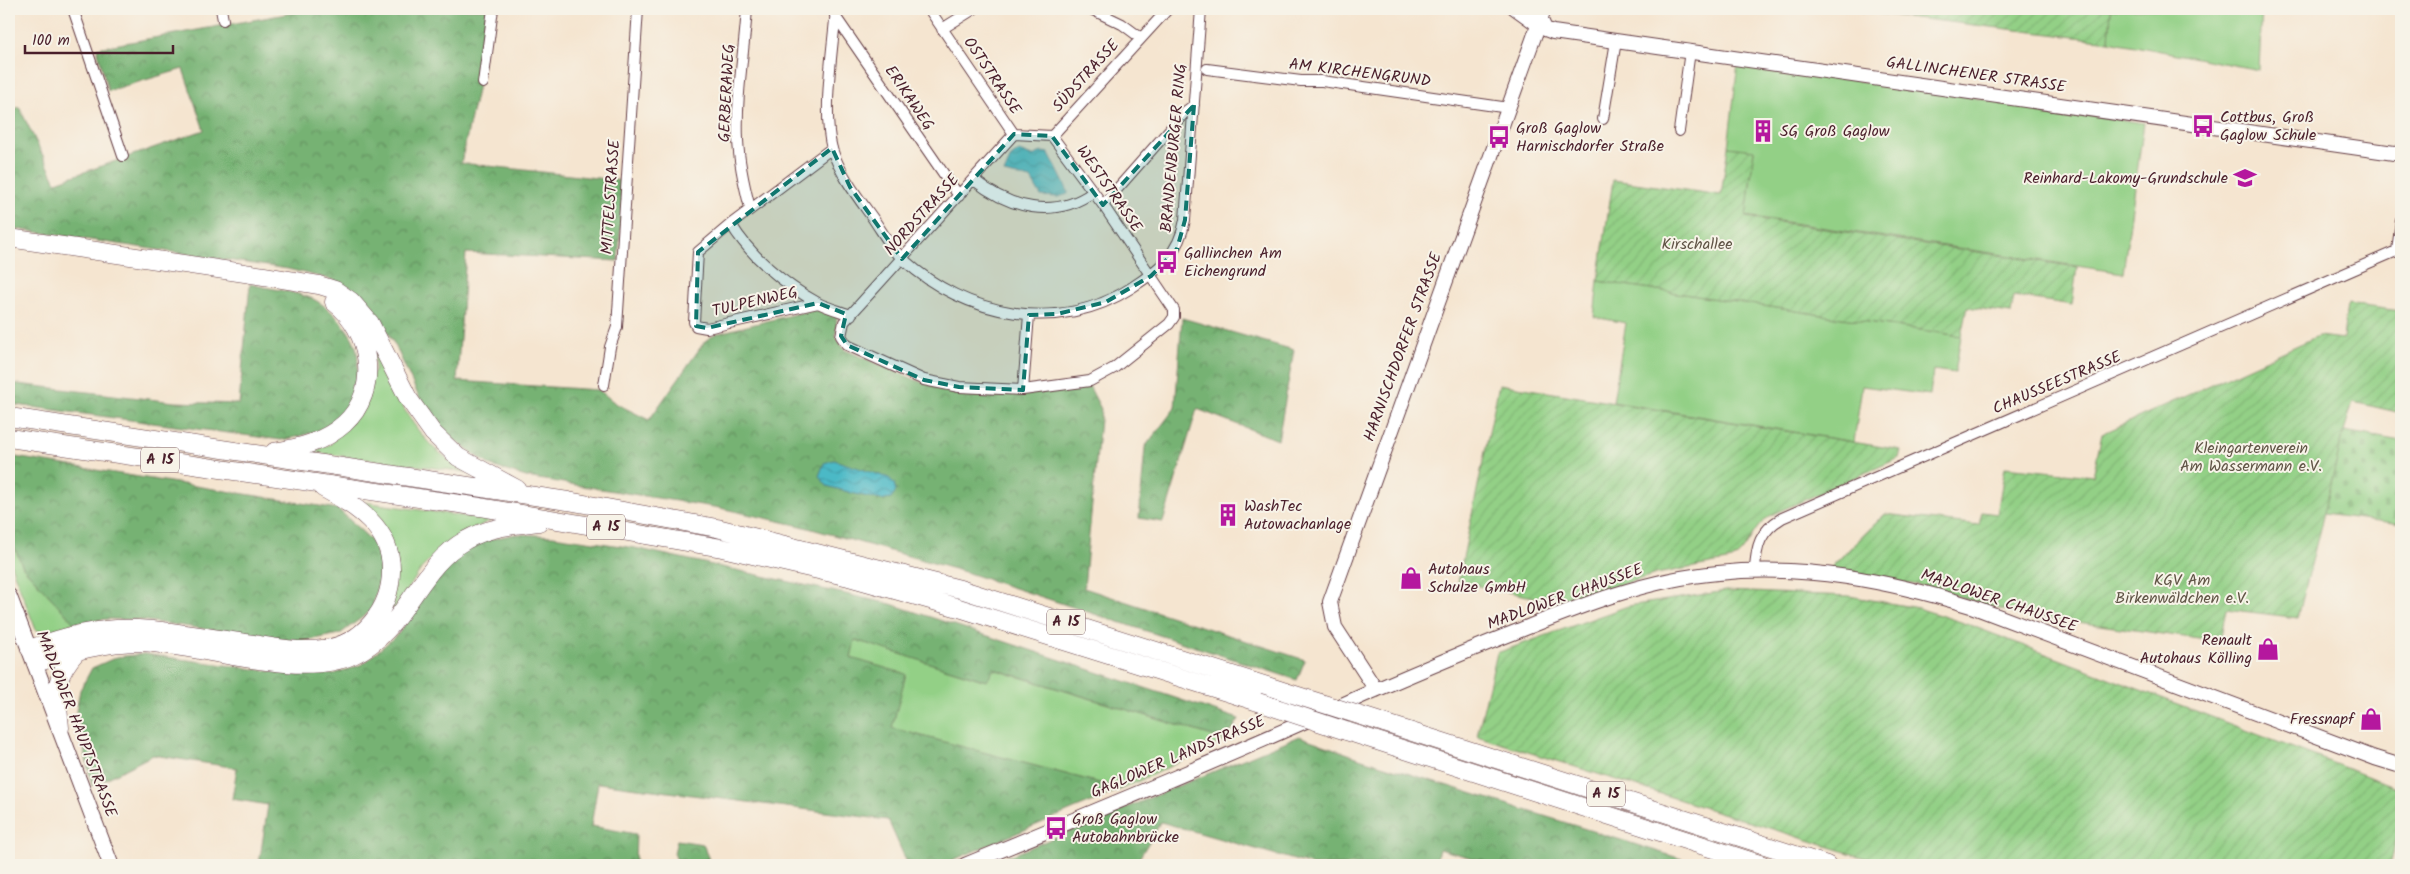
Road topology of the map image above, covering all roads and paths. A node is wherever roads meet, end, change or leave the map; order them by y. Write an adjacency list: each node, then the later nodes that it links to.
1 (74, 9): 30 (street)
2 (221, 9): 14 (street)
3 (493, 9): 21 (street)
4 (637, 9): 46 (street, MITTELSTRASSE)
5 (747, 9): 35 (street, GERBERAWEG)
6 (928, 9): 16 (street, OSTSTRASSE)
7 (974, 9): 16 (street)
8 (1091, 9): 17 (street)
9 (1168, 9): 17 (street, SÜDSTRASSE)
10 (1201, 9): 22 (street, BRANDENBURGER RING)
11 (1513, 9): 15 (street)
12 (1529, 9): 15 (street)
13 (836, 12): 28 (street, BRANDENBURGER RING); 33 (street, ERIKAWEG)
14 (223, 20)
15 (1543, 23): 18 (street, GALLINCHENER STRASSE); 23 (street, HARNISCHDORFER STRASSE)
16 (942, 29): 26 (street, OSTSTRASSE)
17 (1141, 38): 27 (street, SÜDSTRASSE)
18 (1616, 41): 19 (street, GALLINCHENER STRASSE); 24 (street)
19 (1690, 51): 25 (street); 29 (street, GALLINCHENER STRASSE)
20 (1207, 69): 23 (street, AM KIRCHENGRUND)
21 (483, 83)
22 (1194, 105): 34 (street); 41 (street, BRANDENBURGER RING)
23 (1509, 108): 58 (street, HARNISCHDORFER STRASSE)
24 (1603, 119)
25 (1679, 131)
26 (1014, 134): 27 (street, SÜDSTRASSE); 31 (street, NORDSTRASSE)
27 (1052, 136): 32 (street, WESTSTRASSE)
28 (832, 148): 35 (street, TULPENWEG); 40 (street, BRANDENBURGER RING)
29 (2401, 154)
30 (123, 156)
31 (974, 180): 32 (street); 33 (street, NORDSTRASSE)
32 (1093, 192): 34 (street, WESTSTRASSE)
33 (958, 196): 40 (street, NORDSTRASSE)
34 (1103, 205): 41 (street, WESTSTRASSE)
35 (750, 208): 37 (street, TULPENWEG)
36 (2401, 220): 39 (street)
37 (731, 224): 43 (street, TULPENWEG); 43 (street, TULPENWEG)
38 (9, 238): 42 (highway)
39 (2399, 250): 54 (street, CHAUSSEESTRASSE)
40 (902, 259): 44 (street, NORDSTRASSE); 45 (street, BRANDENBURGER RING)
41 (1151, 276): 45 (street, BRANDENBURGER RING); 47 (street, WESTSTRASSE)
42 (296, 282): 50 (highway); 52 (highway)
43 (818, 303): 44 (street, TULPENWEG)
44 (851, 315): 47 (street, NORDSTRASSE)
45 (1030, 315): 47 (street)
46 (604, 385)
47 (1023, 390)
48 (9, 417): 50 (highway, A 15)
49 (9, 438): 51 (highway, A 15)
50 (256, 455): 52 (highway, A 15)
51 (311, 482): 53 (highway, A 15); 57 (highway)
52 (531, 496): 64 (highway, A 15, bridge)
53 (559, 519): 56 (highway); 63 (highway, A 15, bridge)
54 (1755, 570): 58 (street, MADLOWER CHAUSSEE); 60 (street, MADLOWER CHAUSSEE)
55 (9, 596): 57 (main road, MADLOWER HAUPTSTRASSE)
56 (78, 650): 57 (highway); 59 (highway)
57 (33, 656): 59 (main road, MADLOWER HAUPTSTRASSE)
58 (1376, 690): 62 (street, GAGLOWER LANDSTRASSE)
59 (60, 728): 61 (main road, MADLOWER HAUPTSTRASSE)
60 (2401, 766)
61 (111, 865)
62 (964, 865)
63 (1763, 865)
64 (1827, 865)

